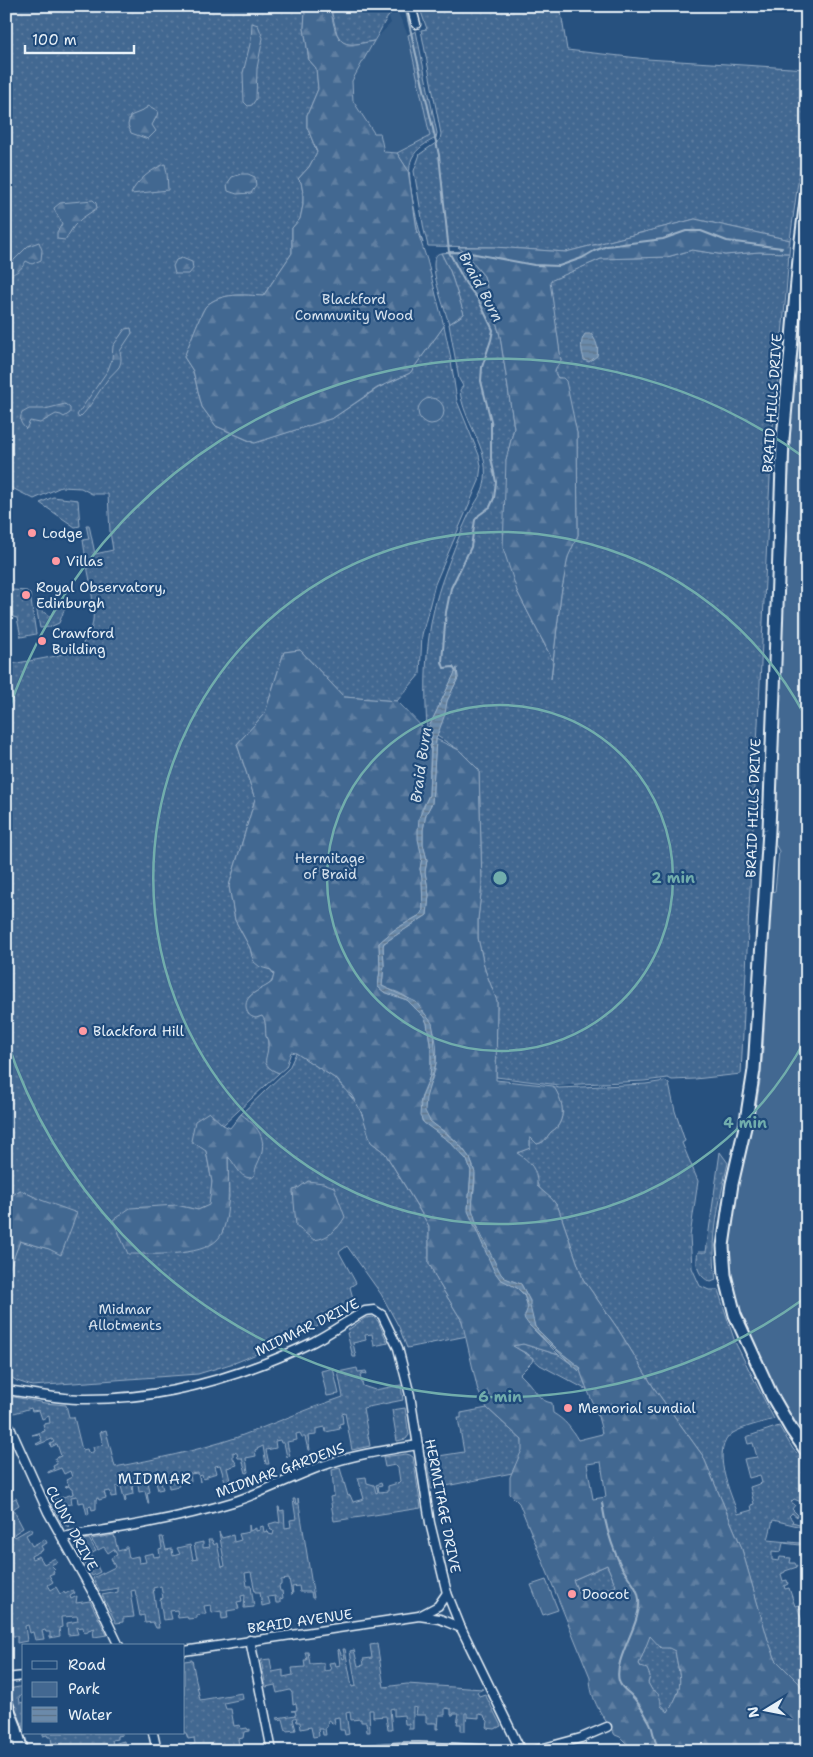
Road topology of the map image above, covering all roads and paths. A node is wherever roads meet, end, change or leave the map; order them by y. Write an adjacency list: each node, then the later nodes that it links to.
1 (411, 6): 2 (street)
2 (416, 24)
3 (807, 192): 8 (street, BRAID HILLS DRIVE)
4 (382, 1315): 5 (street, MIDMAR DRIVE); 7 (street, HERMITAGE DRIVE)
5 (6, 1390)
6 (6, 1420): 9 (street, CLUNY DRIVE)
7 (418, 1445): 9 (street, MIDMAR GARDENS); 10 (street, HERMITAGE DRIVE)
8 (807, 1452)
9 (62, 1537): 14 (street, CLUNY DRIVE)
10 (447, 1593): 11 (street, BRAID AVENUE); 12 (street, HERMITAGE DRIVE)
11 (419, 1616): 12 (street, BRAID AVENUE); 13 (street, BRAID AVENUE)
12 (461, 1628): 26 (street, HERMITAGE DRIVE)
13 (250, 1640): 15 (street, BRAID AVENUE); 23 (street)
14 (118, 1644)
15 (185, 1651)
16 (22, 1676): 17 (street)
17 (6, 1678)
18 (6, 1704): 21 (street)
19 (608, 1727): 27 (street)
20 (153, 1734): 22 (street)
21 (22, 1751)
22 (157, 1751)
23 (272, 1751)
24 (354, 1751): 25 (street)
25 (502, 1751)
26 (521, 1751)
27 (533, 1751)

